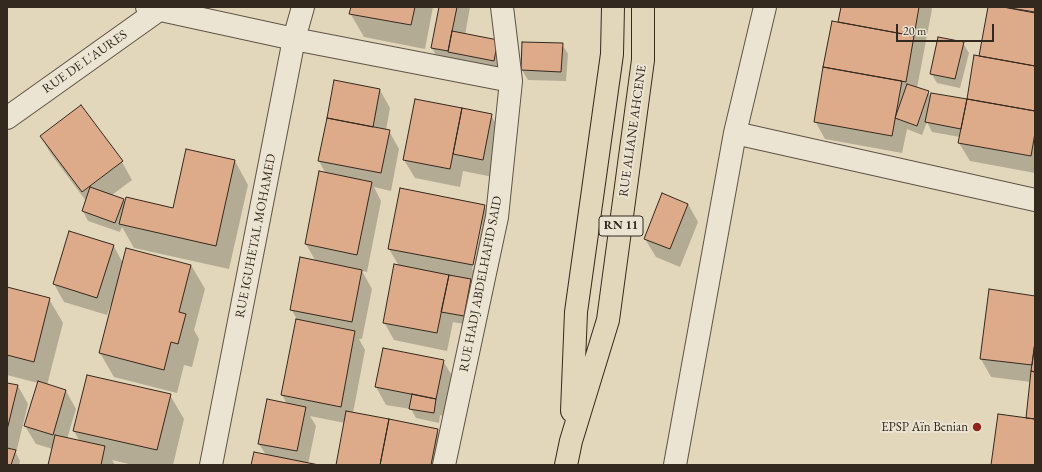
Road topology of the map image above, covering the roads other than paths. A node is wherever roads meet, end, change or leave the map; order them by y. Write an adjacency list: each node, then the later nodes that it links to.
1 (303, 7): 7 (street, RUE IGUHETAL MOHAMED)
2 (502, 7): 8 (street, RUE HADJ ABDELHAFID SAID)
3 (613, 7): 12 (main road, RUE ALIANE AHCENE / RN 11)
4 (643, 7): 12 (main road, RUE ALIANE AHCENE / RN 11)
5 (765, 7): 10 (street)
6 (156, 8): 7 (street); 9 (street, RUE DE L'AURES)
7 (294, 39): 8 (street); 13 (street, RUE IGUHETAL MOHAMED)
8 (511, 81): 14 (street, RUE HADJ ABDELHAFID SAID)
9 (7, 118)
10 (735, 133): 11 (street); 16 (street)
11 (1035, 200)
12 (571, 441): 15 (main road, RUE ALIANE AHCENE / RN 11)
13 (211, 465)
14 (444, 465)
15 (566, 465)
16 (675, 465)

